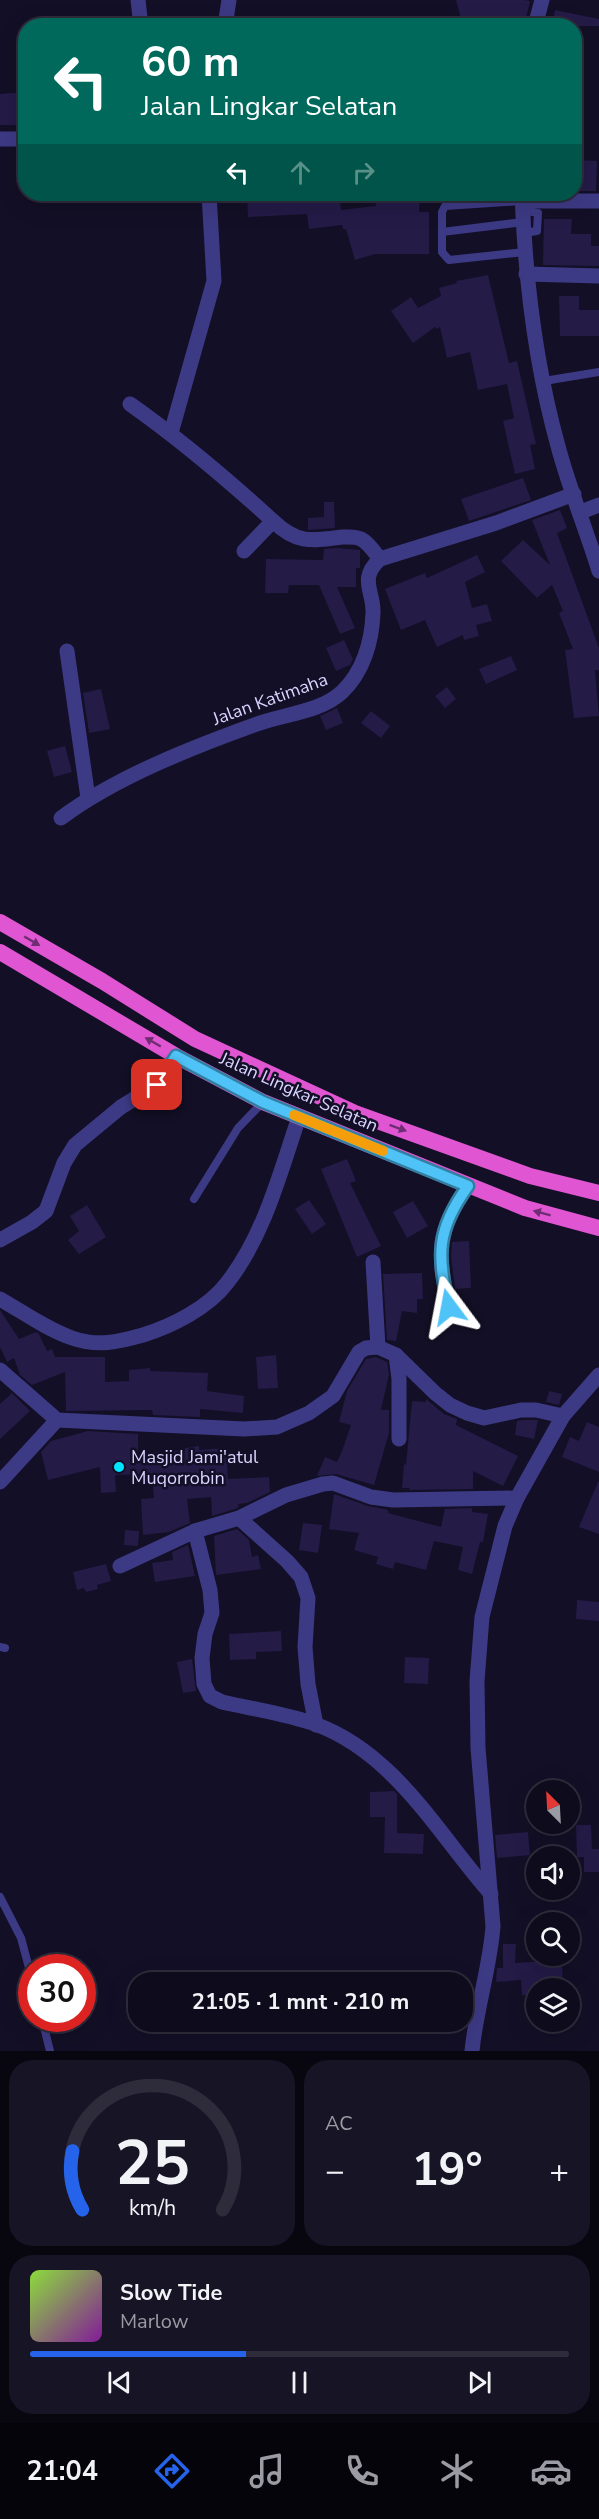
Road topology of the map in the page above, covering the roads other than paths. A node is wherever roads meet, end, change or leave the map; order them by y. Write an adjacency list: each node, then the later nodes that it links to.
1 (138, 0): 4 (street)
2 (229, 0): 5 (street)
3 (542, 0): 6 (street)
4 (140, 18)
5 (226, 18)
6 (537, 18)
7 (0, 139): 8 (street)
8 (18, 139)
9 (209, 201): 19 (street)
10 (599, 201): 11 (street)
11 (523, 212): 12 (lane); 12 (lane); 13 (street)
12 (442, 232): 13 (lane)
13 (525, 252): 14 (street)
14 (526, 274): 15 (street); 17 (street)
15 (599, 276)
16 (599, 372): 17 (lane)
17 (544, 381): 20 (street)
18 (130, 404): 19 (street)
19 (171, 433): 23 (street)
20 (574, 494): 22 (street); 25 (street)
21 (599, 505): 22 (street)
22 (581, 512): 26 (street)
23 (273, 522): 24 (street); 25 (street)
24 (244, 551)
25 (380, 559): 28 (street, Jalan Katimaha)
26 (599, 572)
27 (67, 651): 28 (street)
28 (88, 798): 29 (street, Jalan Katimaha)
29 (61, 818)
30 (0, 922): 33 (highway, Jalan Lingkar Selatan, one-way to 33)
31 (0, 952): 32 (highway, Jalan Lingkar Selatan, one-way to 31)
32 (176, 1056): 34 (highway, Jalan Lingkar Selatan); 40 (street)
33 (278, 1078): 34 (highway); 37 (highway, Jalan Lingkar Selatan, one-way to 37)
34 (263, 1102): 35 (highway, Jalan Lingkar Selatan); 38 (lane)
35 (299, 1117): 36 (highway, Jalan Lingkar Selatan); 42 (street)
36 (468, 1186): 39 (highway, Jalan Lingkar Selatan, one-way to 36); 43 (street)
37 (599, 1193)
38 (194, 1199)
39 (599, 1228)
40 (0, 1240)
41 (373, 1262): 44 (street)
42 (0, 1299)
43 (449, 1307)
44 (378, 1347): 45 (street); 49 (street)
45 (396, 1355): 48 (street); 50 (street)
46 (0, 1370): 49 (street)
47 (599, 1375): 48 (street)
48 (563, 1416): 52 (street)
49 (57, 1420): 51 (street)
50 (399, 1439)
51 (0, 1482)
52 (517, 1498): 53 (street); 57 (street)
53 (239, 1518): 54 (street); 56 (street)
54 (195, 1531): 55 (street); 56 (street)
55 (120, 1566)
56 (316, 1725): 57 (street)
57 (491, 1894): 62 (street)
58 (0, 1897): 59 (lane)
59 (25, 1954)
60 (45, 2032): 61 (lane)
61 (50, 2051)
62 (472, 2051)

